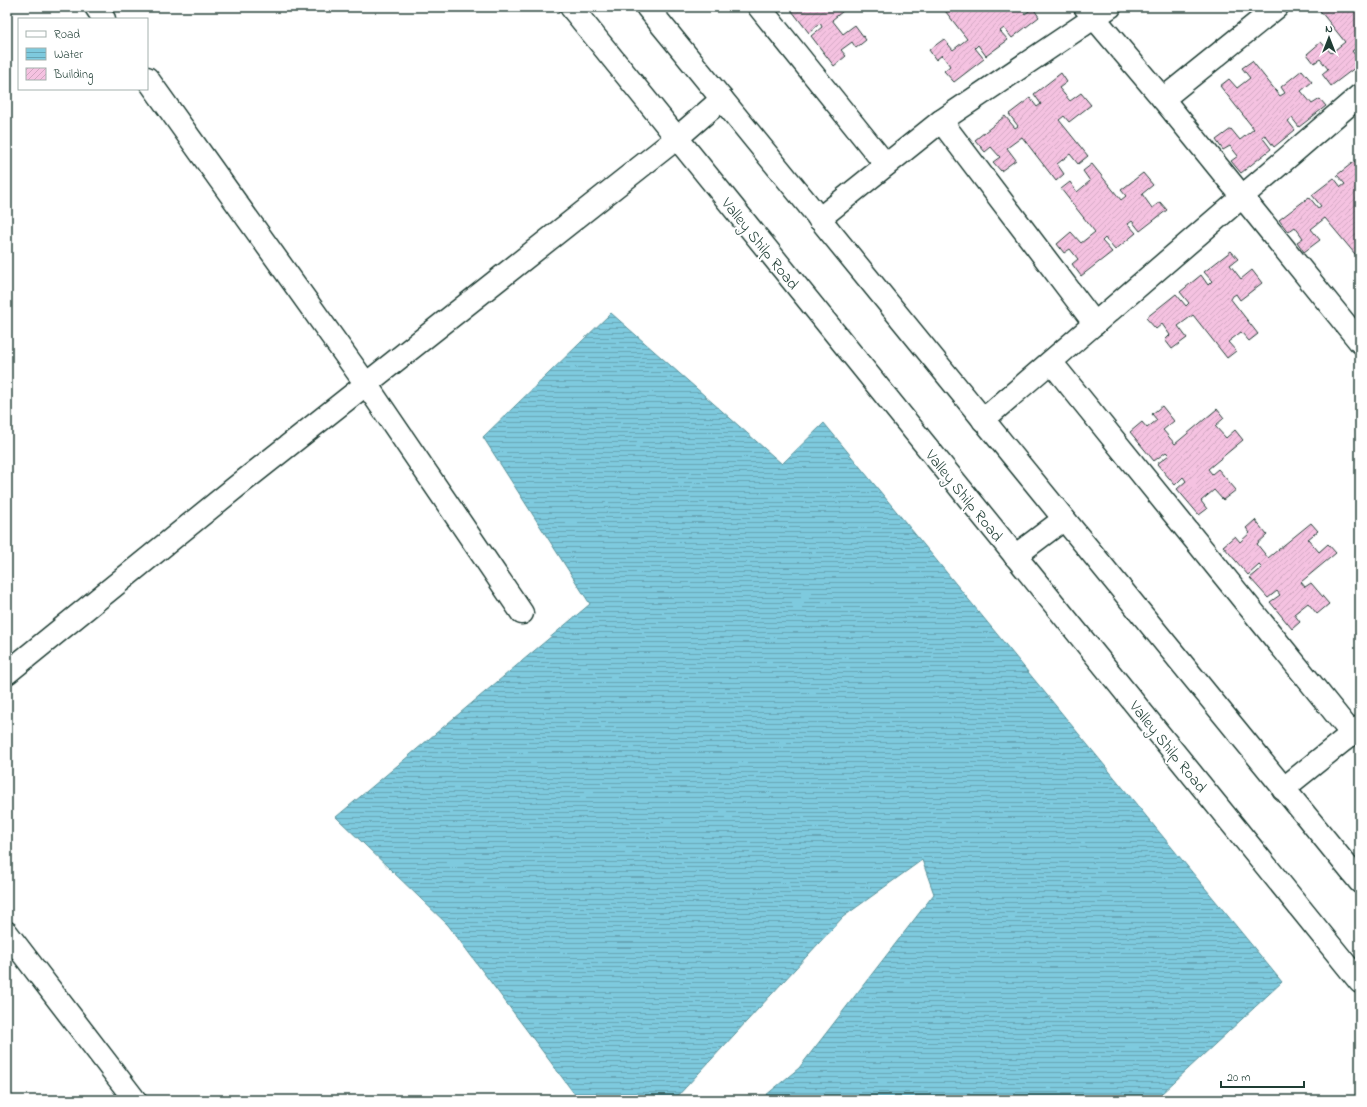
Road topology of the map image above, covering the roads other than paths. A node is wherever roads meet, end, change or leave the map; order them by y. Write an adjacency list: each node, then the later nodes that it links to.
1 (96, 7): 7 (street)
2 (571, 7): 13 (street, Valley Shilp Road)
3 (647, 7): 11 (street)
4 (759, 7): 14 (street)
5 (1277, 7): 10 (street)
6 (1097, 11): 10 (street); 12 (street)
7 (103, 18)
8 (148, 79): 20 (street)
9 (1360, 95): 15 (street)
10 (1163, 98): 15 (street)
11 (722, 99): 13 (street); 16 (street)
12 (941, 121): 14 (street); 17 (street)
13 (677, 138): 20 (street); 23 (street, Valley Shilp Road)
14 (886, 165): 16 (street)
15 (1243, 198): 17 (street); 18 (street)
16 (819, 219): 21 (street)
17 (1095, 324): 19 (street)
18 (1360, 342)
19 (1050, 362): 21 (street); 26 (street)
20 (366, 384): 24 (street); 25 (street)
21 (983, 420): 22 (street)
22 (1064, 519): 23 (street); 27 (street)
23 (1015, 556): 30 (street, Valley Shilp Road)
24 (522, 613)
25 (7, 673)
26 (1356, 731): 27 (street)
27 (1283, 788): 28 (street)
28 (1360, 882)
29 (7, 932): 31 (street)
30 (1360, 982)
31 (135, 1100)

